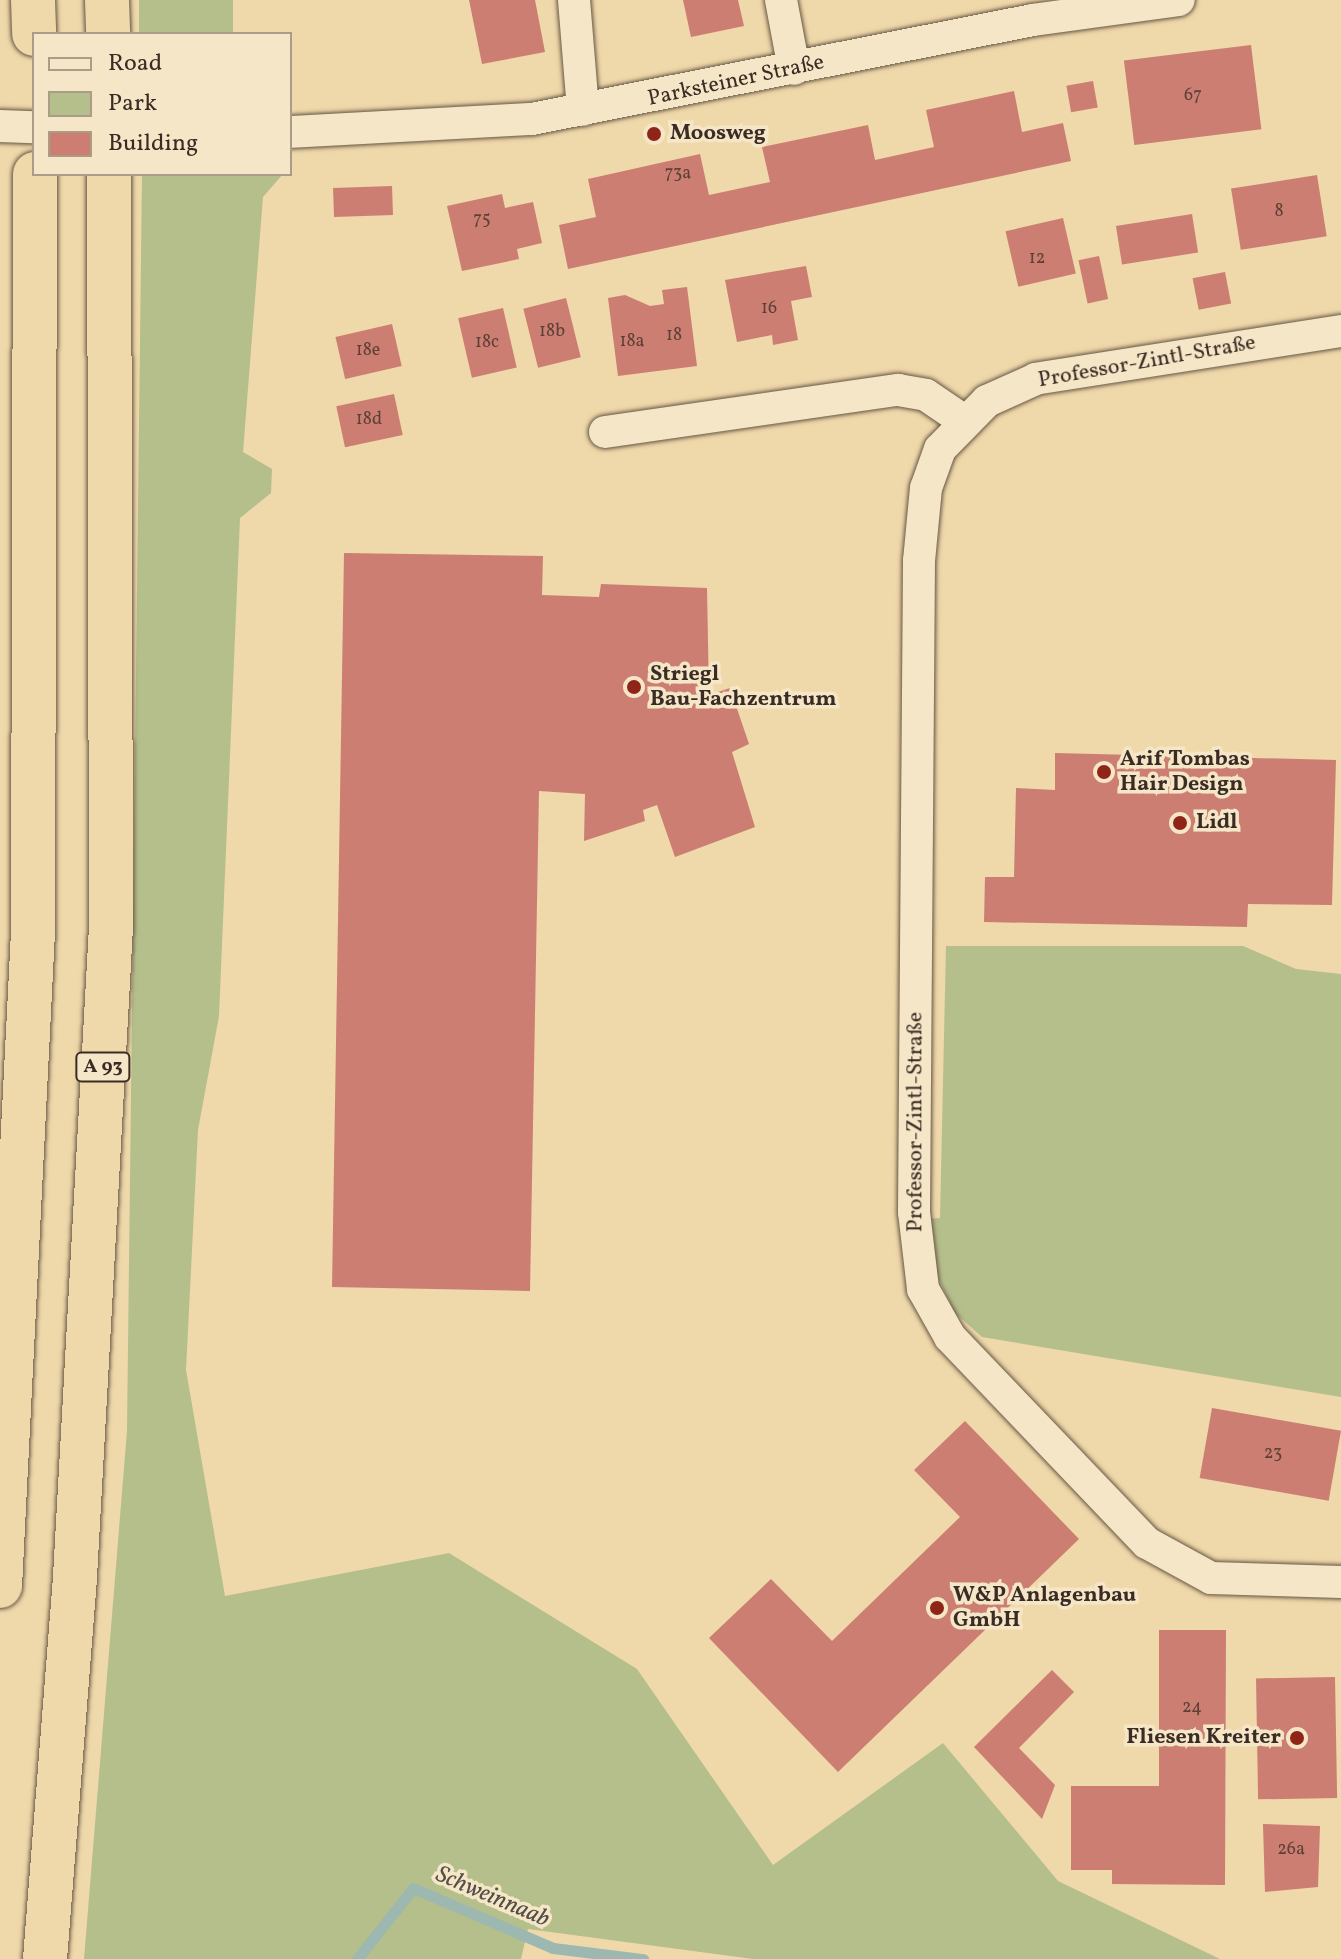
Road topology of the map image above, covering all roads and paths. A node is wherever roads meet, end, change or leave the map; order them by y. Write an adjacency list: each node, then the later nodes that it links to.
1 (33, 0): 6 (highway)
2 (107, 0): 7 (highway)
3 (574, 0): 9 (street)
4 (781, 0): 8 (street)
5 (1179, 0): 8 (street, Parksteiner Straße)
6 (34, 32)
7 (108, 32)
8 (794, 69): 9 (street, Parksteiner Straße)
9 (583, 110): 12 (street, Parksteiner Straße)
10 (0, 126): 11 (street)
11 (32, 127)
12 (292, 132)
13 (35, 176): 19 (highway)
14 (109, 176): 20 (highway, A 93)
15 (1341, 331): 16 (street, Professor-Zintl-Straße)
16 (963, 420): 17 (street); 18 (street, Professor-Zintl-Straße)
17 (605, 432)
18 (1341, 1582)
19 (0, 1586)
20 (45, 1959)

